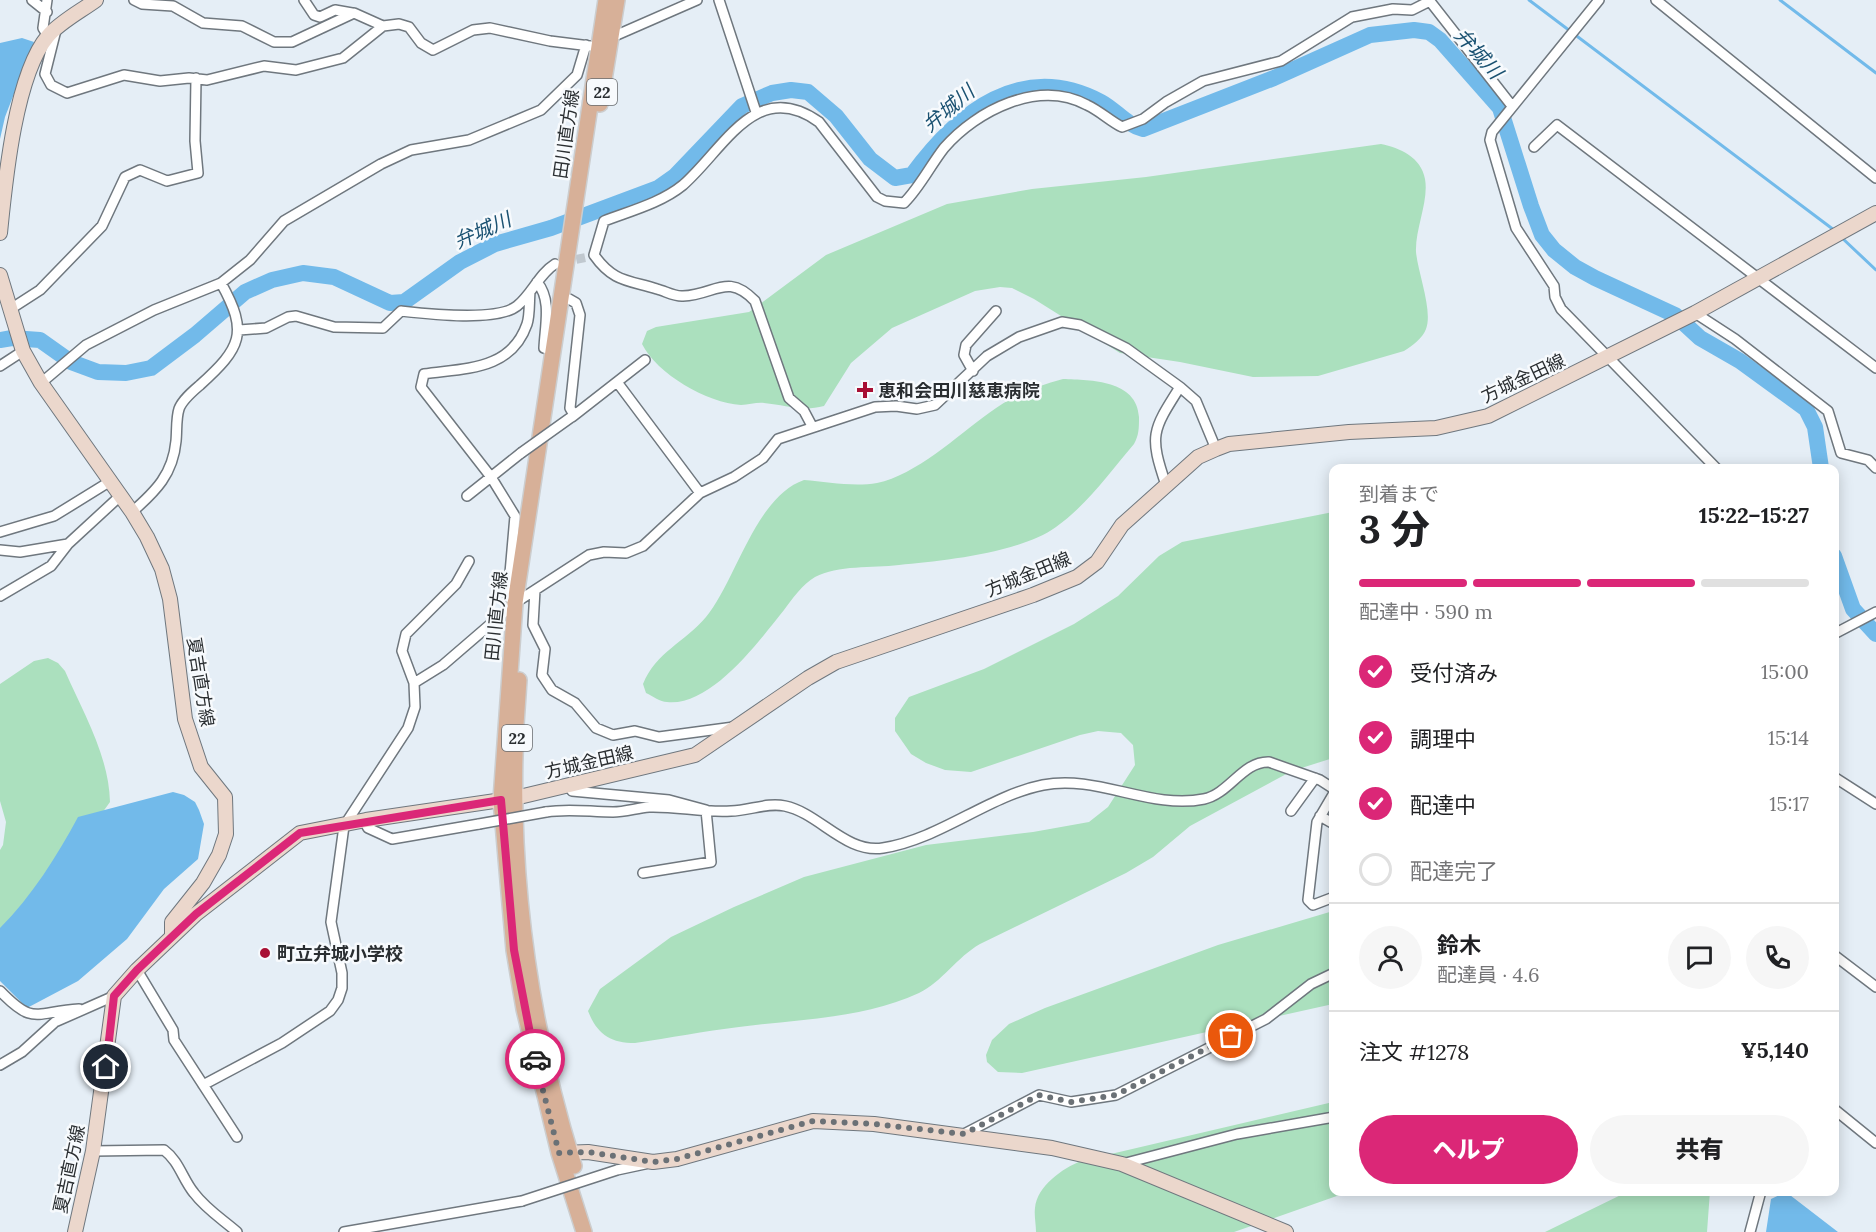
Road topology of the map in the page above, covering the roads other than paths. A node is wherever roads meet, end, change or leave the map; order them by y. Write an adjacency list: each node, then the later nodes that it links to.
1 (33, 0): 14 (street)
2 (47, 0): 14 (street)
3 (96, 0): 17 (main road)
4 (134, 0): 13 (street)
5 (304, 0): 15 (street)
6 (606, 0): 19 (main road, 田川直方線 / 22)
7 (617, 0): 18 (main road, 田川直方線 / 22)
8 (697, 0): 18 (street)
9 (719, 0): 22 (street)
10 (1429, 0): 21 (street); 22 (street)
11 (1599, 0): 21 (street)
12 (1656, 0): 25 (street)
13 (152, 2): 15 (street)
14 (47, 12): 17 (street)
15 (354, 13): 16 (street)
16 (383, 26): 19 (street); 20 (street)
17 (52, 33): 20 (street); 24 (main road)
18 (612, 36): 19 (street); 26 (main road, 田川直方線 / 22)
19 (592, 46): 26 (main road, 田川直方線 / 22); 34 (street)
20 (196, 78): 39 (street)
21 (1512, 106): 43 (street)
22 (755, 110): 52 (street)
23 (1534, 147): 32 (street)
24 (3, 177): 28 (main road)
25 (1876, 178)
26 (584, 182): 29 (main road, 田川直方線 / 22)
27 (1876, 213): 32 (main road, 方城金田線)
28 (0, 233)
29 (573, 239): 36 (main road, 田川直方線 / 22); 42 (main road, 田川直方線 / 22)
30 (555, 264): 33 (street)
31 (0, 275): 39 (main road, 夏吉直方線)
32 (1757, 278): 38 (main road, 方城金田線); 46 (street)
33 (537, 282): 35 (street); 42 (street)
34 (221, 283): 40 (street); 49 (street)
35 (530, 292): 40 (street); 56 (street)
36 (569, 298): 51 (street); 68 (main road, 田川直方線 / 22)
37 (996, 311): 47 (street)
38 (1695, 314): 43 (main road, 方城金田線); 55 (street)
39 (11, 316): 41 (main road, 夏吉直方線)
40 (239, 330): 62 (street)
41 (23, 351): 45 (street); 49 (main road, 夏吉直方線)
42 (553, 351): 68 (main road, 田川直方線 / 22)
43 (1607, 359): 53 (main road, 方城金田線); 54 (street)
44 (645, 360): 48 (street)
45 (0, 366)
46 (1876, 368)
47 (973, 370): 50 (street); 52 (street)
48 (617, 382): 51 (street); 59 (street)
49 (41, 383): 57 (main road, 夏吉直方線)
50 (1180, 387): 53 (street); 58 (street)
51 (572, 417): 56 (street, bridge)
52 (812, 426): 59 (street)
53 (1216, 449): 58 (main road, 方城金田線)
54 (1712, 464)
55 (1876, 468)
56 (491, 477): 60 (street); 68 (street)
57 (109, 482): 61 (main road, 夏吉直方線); 63 (street)
58 (1166, 485): 72 (main road, 方城金田線)
59 (700, 492): 68 (street)
60 (467, 496)
61 (119, 497): 62 (main road, 夏吉直方線); 64 (street)
62 (132, 512): 88 (main road, 夏吉直方線)
63 (0, 532)
64 (68, 544): 65 (street); 67 (street)
65 (0, 550)
66 (469, 561): 71 (street)
67 (0, 596)
68 (526, 596): 71 (street); 72 (street); 77 (main road, 田川直方線 / 22)
69 (1876, 612): 70 (street)
70 (1839, 631)
71 (414, 683): 85 (street)
72 (737, 726): 75 (main road, 方城金田線)
73 (1316, 778): 76 (street); 80 (street); 81 (street)
74 (1839, 780): 79 (street)
75 (568, 785): 77 (main road, 方城金田線); 80 (street)
76 (1329, 787)
77 (508, 799): 83 (main road, 方城金田線); 104 (main road, 田川直方線 / 22)
78 (1329, 800): 82 (street)
79 (1876, 804)
80 (706, 810): 83 (street, bridge); 86 (street)
81 (1291, 811)
82 (1320, 816): 84 (street); 87 (street)
83 (364, 821): 85 (main road, 方城金田線)
84 (1329, 821)
85 (344, 826): 88 (main road, 方城金田線); 97 (street)
86 (643, 873)
87 (1329, 899)
88 (172, 936): 90 (main road, 夏吉直方線)
89 (1839, 960): 92 (street)
90 (137, 970): 94 (main road, 夏吉直方線); 97 (street)
91 (1329, 975): 100 (street)
92 (1876, 987)
93 (0, 991): 95 (street)
94 (114, 996): 95 (street); 103 (main road, 夏吉直方線)
95 (87, 1008): 96 (street)
96 (0, 1065)
97 (203, 1085): 101 (street)
98 (1839, 1113): 102 (street)
99 (1329, 1118): 106 (street)
100 (964, 1134): 105 (main road); 106 (main road)
101 (237, 1137)
102 (1876, 1143)
103 (93, 1150): 108 (main road, 夏吉直方線); 109 (street)
104 (564, 1153): 105 (main road); 111 (main road, 田川直方線 / 22); 112 (main road, 田川直方線 / 22)
105 (653, 1162): 110 (street, bridge)
106 (1122, 1164): 113 (main road)
107 (1760, 1196): 114 (street)
108 (75, 1232)
109 (237, 1232)
110 (344, 1232)
111 (584, 1232)
112 (594, 1232)
113 (1286, 1232)
114 (1750, 1232)

